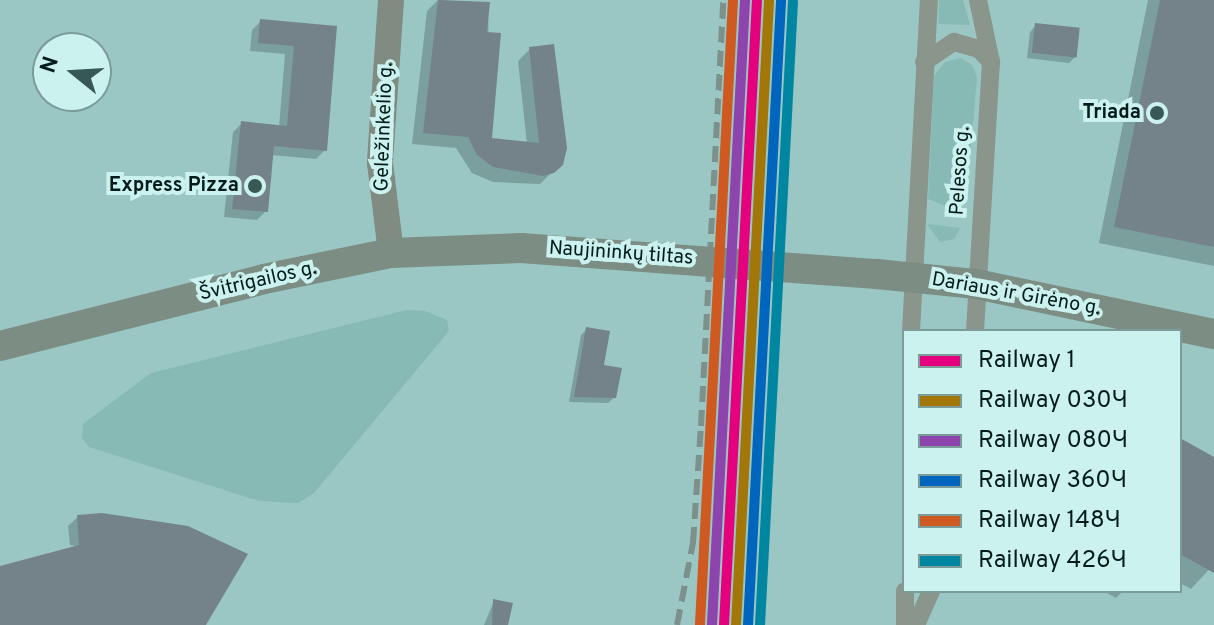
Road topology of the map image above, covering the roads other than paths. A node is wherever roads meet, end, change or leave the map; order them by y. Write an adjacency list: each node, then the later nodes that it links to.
1 (391, 0): 7 (main road, Geležinkelio g.)
2 (929, 0): 4 (street)
3 (978, 0): 5 (street, Pelesos g.)
4 (924, 62): 5 (street); 8 (street)
5 (991, 62): 9 (street, Pelesos g.)
6 (521, 248): 7 (main road, Švitrigailos g.); 8 (main road, Naujininkų tiltas, bridge)
7 (391, 253): 13 (main road, Švitrigailos g.)
8 (912, 277): 9 (main road, Dariaus ir Girėno g.); 10 (street)
9 (976, 284): 11 (street, Pelesos g.); 12 (main road, Dariaus ir Girėno g.)
10 (911, 329)
11 (975, 329)
12 (1214, 334)
13 (0, 346)
14 (905, 593): 16 (street)
15 (930, 593): 17 (street)
16 (905, 625)
17 (916, 625)

